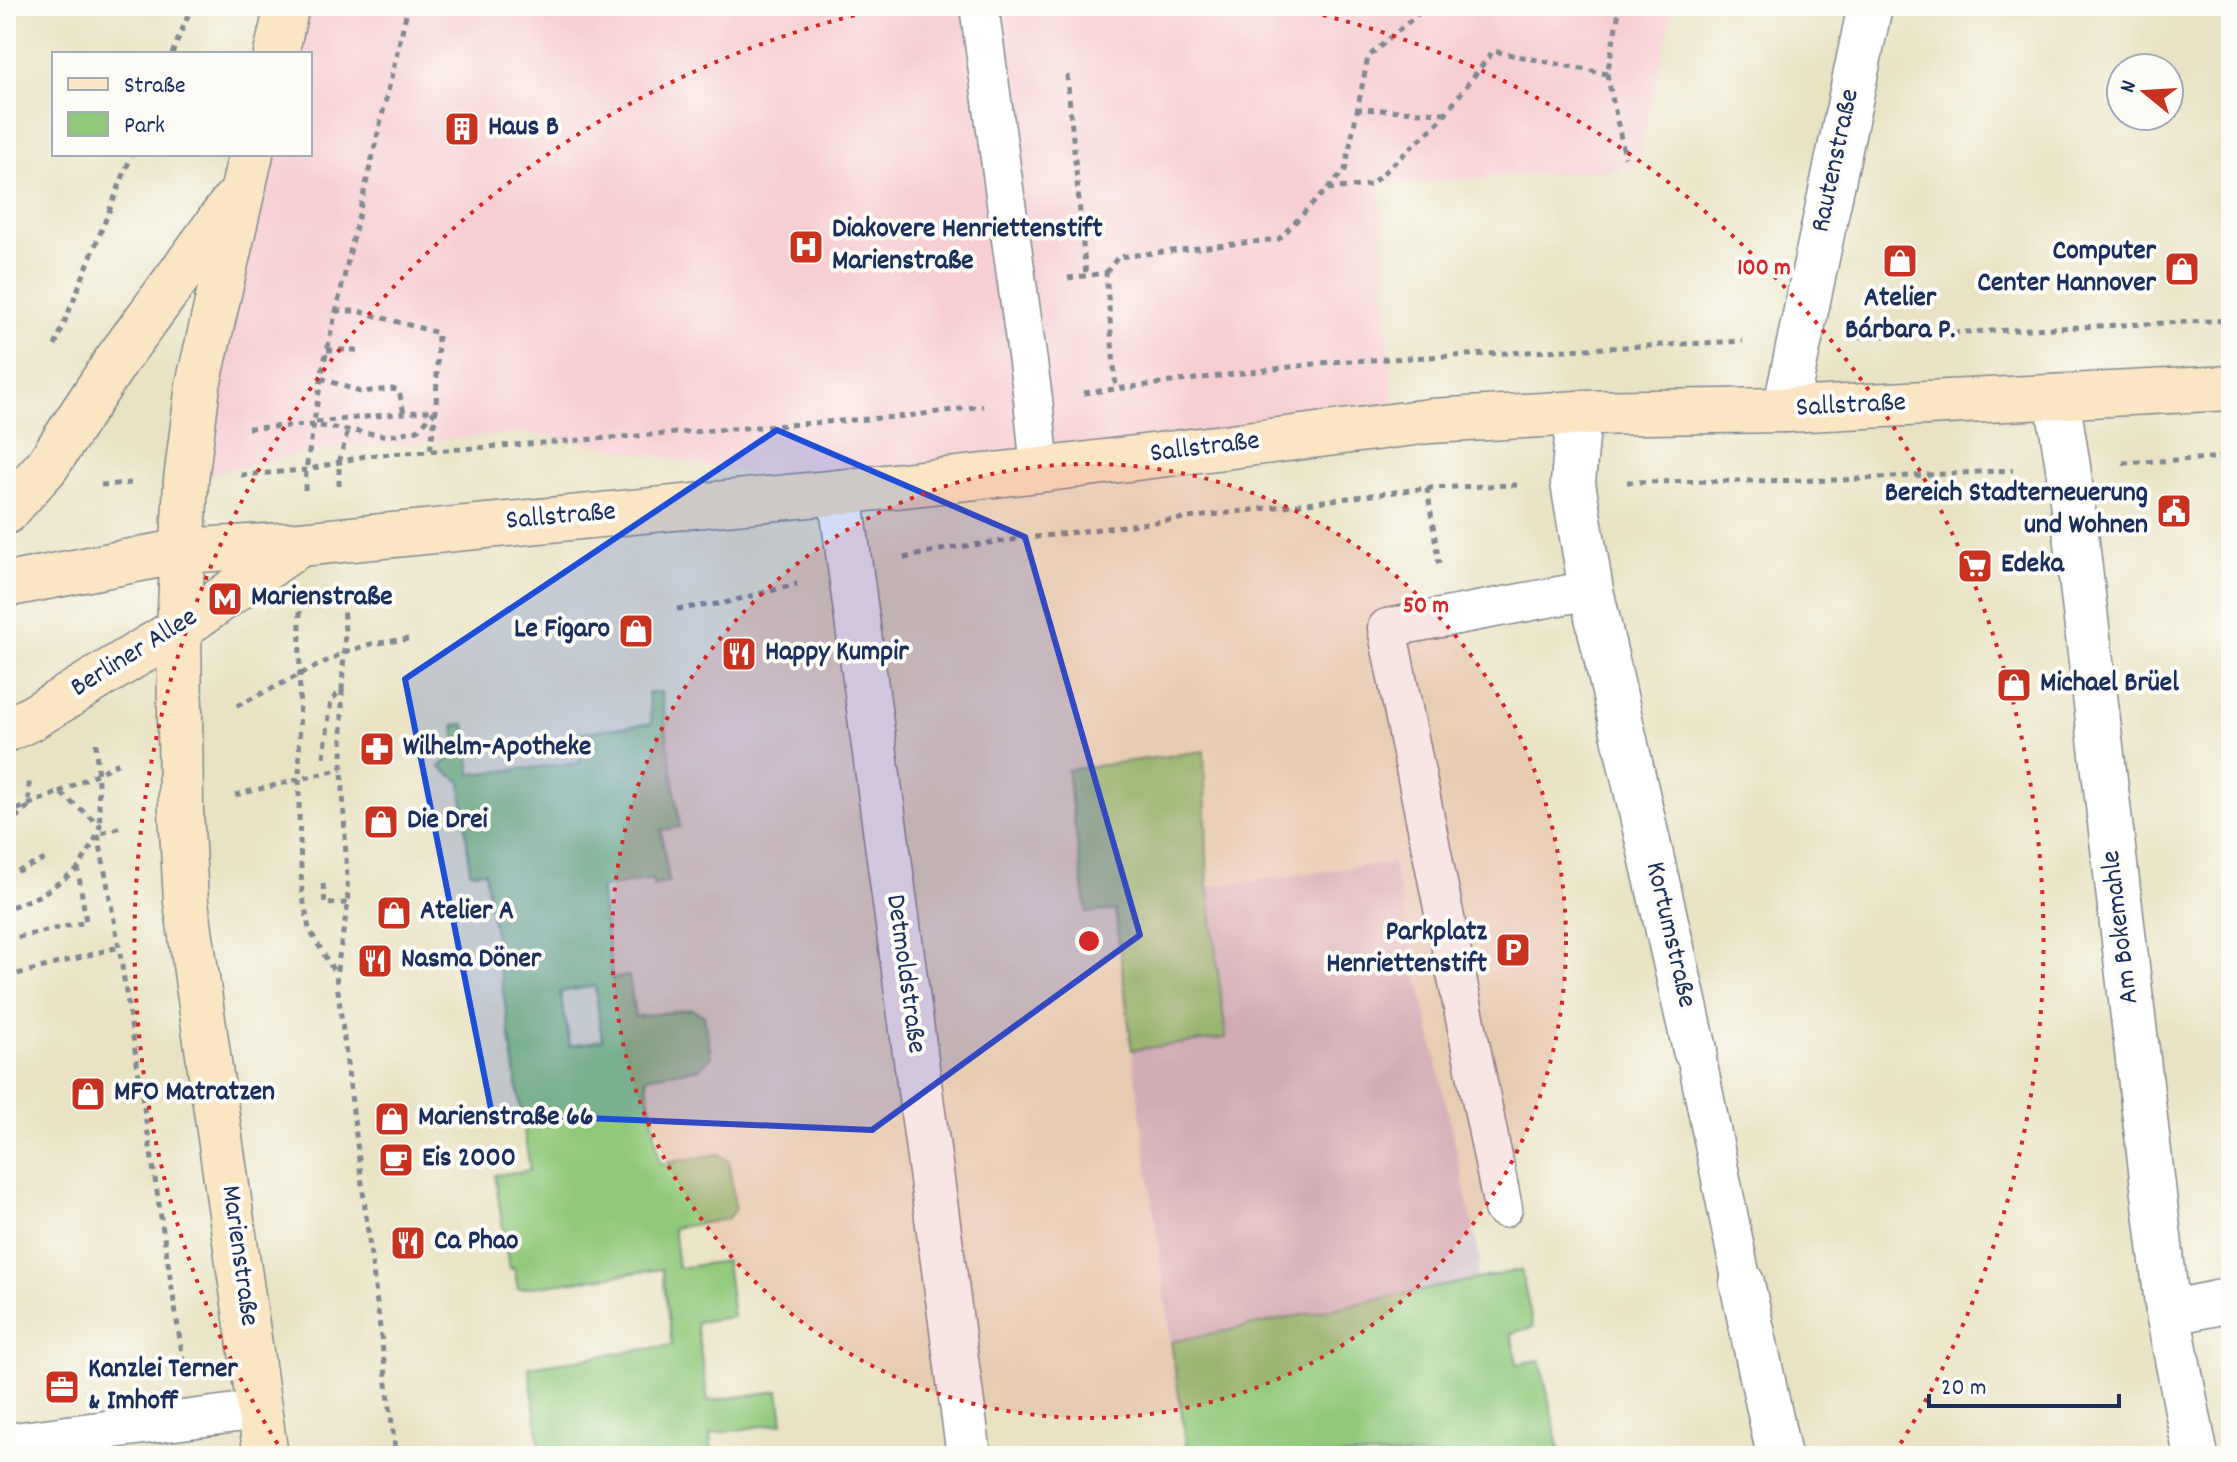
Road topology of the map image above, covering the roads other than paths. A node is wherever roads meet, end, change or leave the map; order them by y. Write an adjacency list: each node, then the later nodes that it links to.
1 (287, 6): 4 (street)
2 (979, 6): 10 (lane)
3 (1870, 6): 8 (street, Rautenstraße)
4 (276, 52)
5 (247, 171): 12 (street); 14 (street, Marienstraße)
6 (2231, 388): 7 (street, Sallstraße)
7 (2057, 397): 8 (street, Sallstraße); 23 (street, Am Bokemahle)
8 (1785, 410): 9 (street, Sallstraße)
9 (1579, 413): 10 (street, Sallstraße); 16 (street, Kortumstraße)
10 (1040, 470): 11 (street, Sallstraße)
11 (840, 492): 13 (street, Sallstraße); 27 (street, Detmoldstraße)
12 (6, 512)
13 (319, 542): 14 (street, Sallstraße); 17 (street, Berliner Allee)
14 (182, 551): 15 (street); 17 (street, Marienstraße)
15 (6, 585)
16 (1591, 590): 19 (street, Kortumstraße); 20 (lane)
17 (179, 629): 18 (street, Berliner Allee); 24 (street, Marienstraße)
18 (6, 730)
19 (1695, 1050): 21 (lane, Kortumstraße)
20 (1503, 1208)
21 (1742, 1283): 28 (street, Kortumstraße)
22 (2231, 1300): 23 (street)
23 (2168, 1313): 29 (street, Am Bokemahle)
24 (259, 1410): 25 (lane); 26 (street, Marienstraße)
25 (6, 1443)
26 (266, 1456)
27 (969, 1456)
28 (1779, 1456)
29 (2196, 1456)

